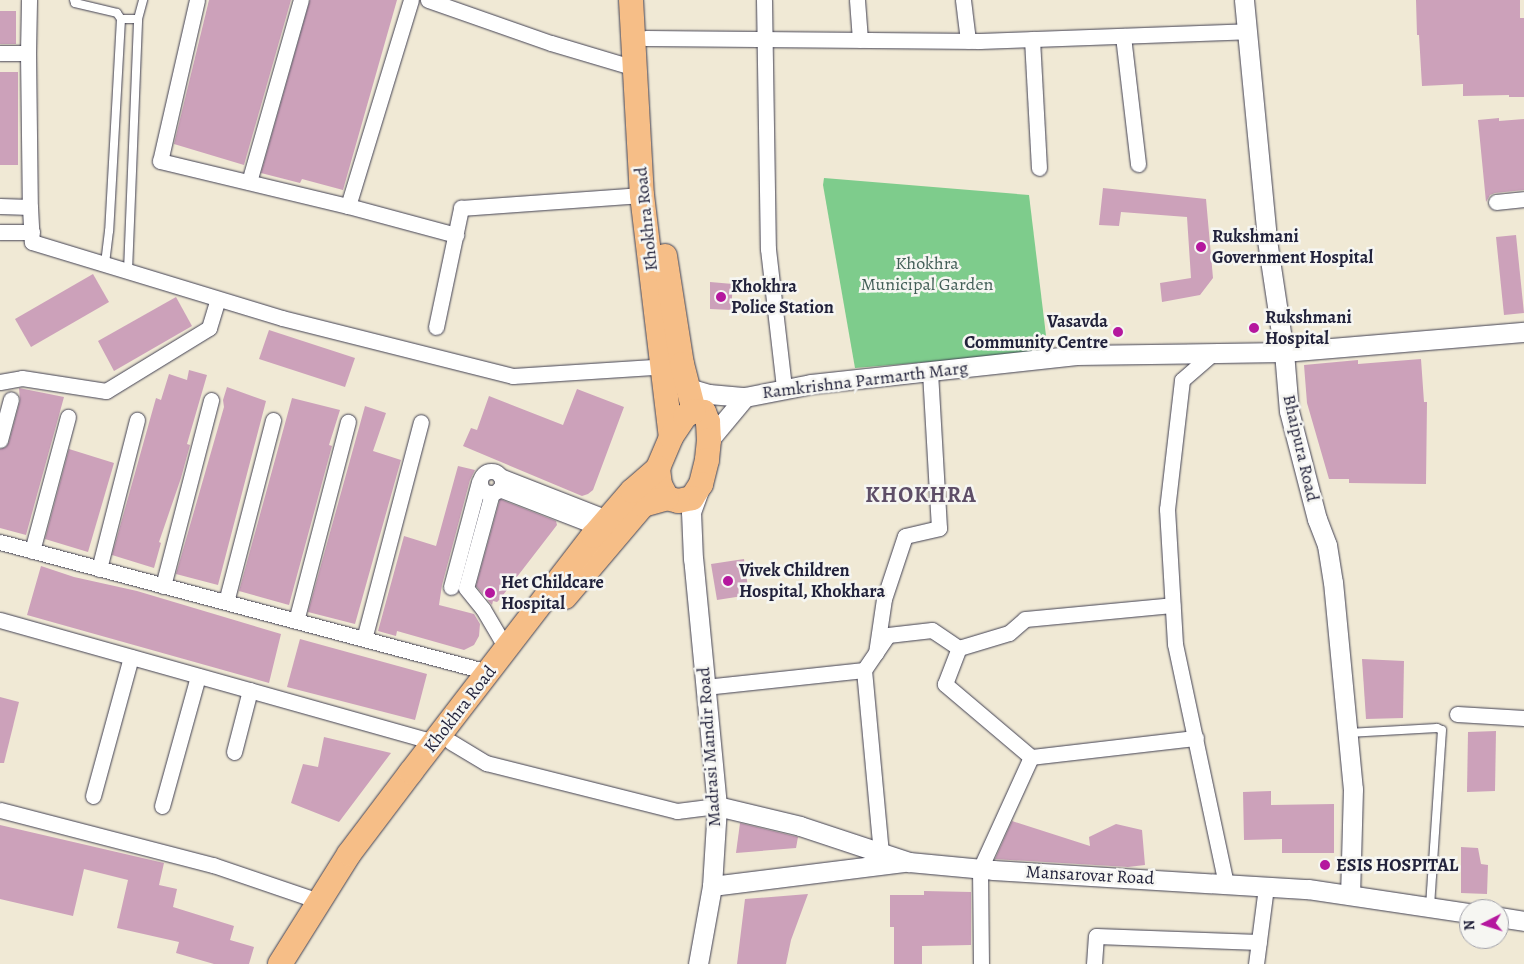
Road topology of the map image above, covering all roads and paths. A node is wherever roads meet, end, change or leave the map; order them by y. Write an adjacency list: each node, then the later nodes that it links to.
1 (29, 0): 24 (street)
2 (74, 0): 14 (lane)
3 (144, 0): 15 (lane)
4 (197, 0): 28 (street)
5 (301, 0): 28 (street)
6 (411, 0): 33 (street)
7 (428, 0): 25 (street)
8 (631, 0): 25 (main road, Khokhra Road)
9 (647, 0): 18 (main road, Khokhra Road)
10 (764, 0): 19 (street)
11 (857, 0): 21 (street)
12 (963, 0): 22 (street)
13 (1244, 0): 16 (street, Bhaipura Road)
14 (121, 19): 15 (lane); 38 (lane)
15 (138, 20): 39 (lane)
16 (1247, 31): 17 (street); 43 (street, Bhaipura Road)
17 (1123, 36): 20 (street); 26 (street)
18 (646, 38): 19 (street); 45 (main road, Khokhra Road)
19 (766, 39): 21 (street); 48 (street)
20 (1032, 39): 22 (street); 27 (street)
21 (860, 40): 22 (street)
22 (968, 41)
23 (0, 52): 24 (street)
24 (28, 53): 34 (street)
25 (635, 68): 29 (main road, Khokhra Road)
26 (1138, 164)
27 (1039, 168)
28 (249, 182): 33 (street)
29 (642, 195): 37 (street); 45 (main road, Khokhra Road)
30 (1524, 199): 31 (street)
31 (1496, 202)
32 (0, 206): 34 (street)
33 (348, 206): 37 (street)
34 (30, 207): 36 (street)
35 (0, 232): 36 (street)
36 (32, 232): 38 (street)
37 (456, 235): 41 (street)
38 (105, 264): 39 (street)
39 (128, 271): 40 (street)
40 (218, 299): 45 (street); 47 (street)
41 (436, 327)
42 (1524, 332): 43 (street, Ramkrishna Parmarth Marg)
43 (1284, 352): 44 (street, Ramkrishna Parmarth Marg); 88 (street, Bhaipura Road)
44 (1213, 353): 46 (street, Ramkrishna Parmarth Marg); 73 (street)
45 (672, 366): 51 (main road, Khokhra Road); 58 (main road, Khokhra Road)
46 (930, 371): 48 (street, Ramkrishna Parmarth Marg); 79 (street)
47 (0, 382)
48 (784, 388): 49 (street, Ramkrishna Parmarth Marg)
49 (745, 397): 51 (street, Ramkrishna Parmarth Marg); 60 (street)
50 (11, 399): 59 (street)
51 (691, 399): 58 (main road); 60 (main road)
52 (211, 400): 70 (street)
53 (68, 417): 67 (street)
54 (137, 420): 69 (street)
55 (273, 420): 72 (street)
56 (348, 422): 75 (street)
57 (421, 422): 76 (street)
58 (671, 437): 61 (main road)
59 (0, 440)
60 (710, 440): 62 (main road)
61 (658, 468): 64 (main road); 65 (main road, Khokhra Road)
62 (701, 484): 64 (main road, Khokhra Road); 68 (street)
63 (497, 486): 65 (street); 71 (street); 77 (street)
64 (672, 500): 68 (street); 90 (main road, Khokhra Road)
65 (604, 523): 77 (main road, Khokhra Road)
66 (0, 542): 67 (street)
67 (32, 551): 69 (street)
68 (693, 559): 84 (street, Madrasi Mandir Road)
69 (98, 569): 70 (street)
70 (163, 586): 72 (street)
71 (451, 587)
72 (226, 602): 75 (street)
73 (1172, 605): 78 (street); 89 (street)
74 (0, 620): 80 (street)
75 (296, 621): 76 (street)
76 (364, 639): 82 (street)
77 (506, 648): 82 (main road, Khokhra Road)
78 (959, 648): 79 (street); 92 (street)
79 (876, 653): 81 (street)
80 (131, 657): 83 (street); 93 (street)
81 (864, 670): 84 (street); 97 (street)
82 (488, 672): 90 (main road, Khokhra Road)
83 (198, 676): 85 (street); 94 (street)
84 (705, 687): 95 (street, Madrasi Mandir Road)
85 (250, 690): 90 (street); 91 (street)
86 (1457, 714): 87 (street)
87 (1524, 718)
88 (1348, 733): 103 (street, Bhaipura Road); 105 (lane)
89 (1196, 738): 92 (street); 100 (street)
90 (443, 742): 95 (street); 104 (main road, Khokhra Road); 111 (main road, Khokhra Road)
91 (234, 752)
92 (1031, 756): 99 (street)
93 (93, 796)
94 (162, 806)
95 (717, 806): 97 (street, Mansarovar Road); 101 (street, Madrasi Mandir Road)
96 (0, 810): 104 (street)
97 (881, 852): 98 (street, Mansarovar Road)
98 (910, 862): 99 (street, Mansarovar Road); 101 (street)
99 (980, 869): 100 (street, Mansarovar Road); 113 (street)
100 (1226, 884): 102 (street, Mansarovar Road)
101 (712, 886): 112 (street, Madrasi Mandir Road)
102 (1266, 887): 103 (street, Mansarovar Road); 109 (street)
103 (1350, 895): 105 (street, Mansarovar Road)
104 (319, 901): 110 (main road, Khokhra Road)
105 (1430, 908): 106 (street, Mansarovar Road)
106 (1459, 912)
107 (1509, 919): 108 (street)
108 (1524, 921)
109 (1259, 942): 114 (street); 115 (street)
110 (280, 964)
111 (297, 964)
112 (698, 964)
113 (982, 964)
114 (1094, 964)
115 (1256, 964)

